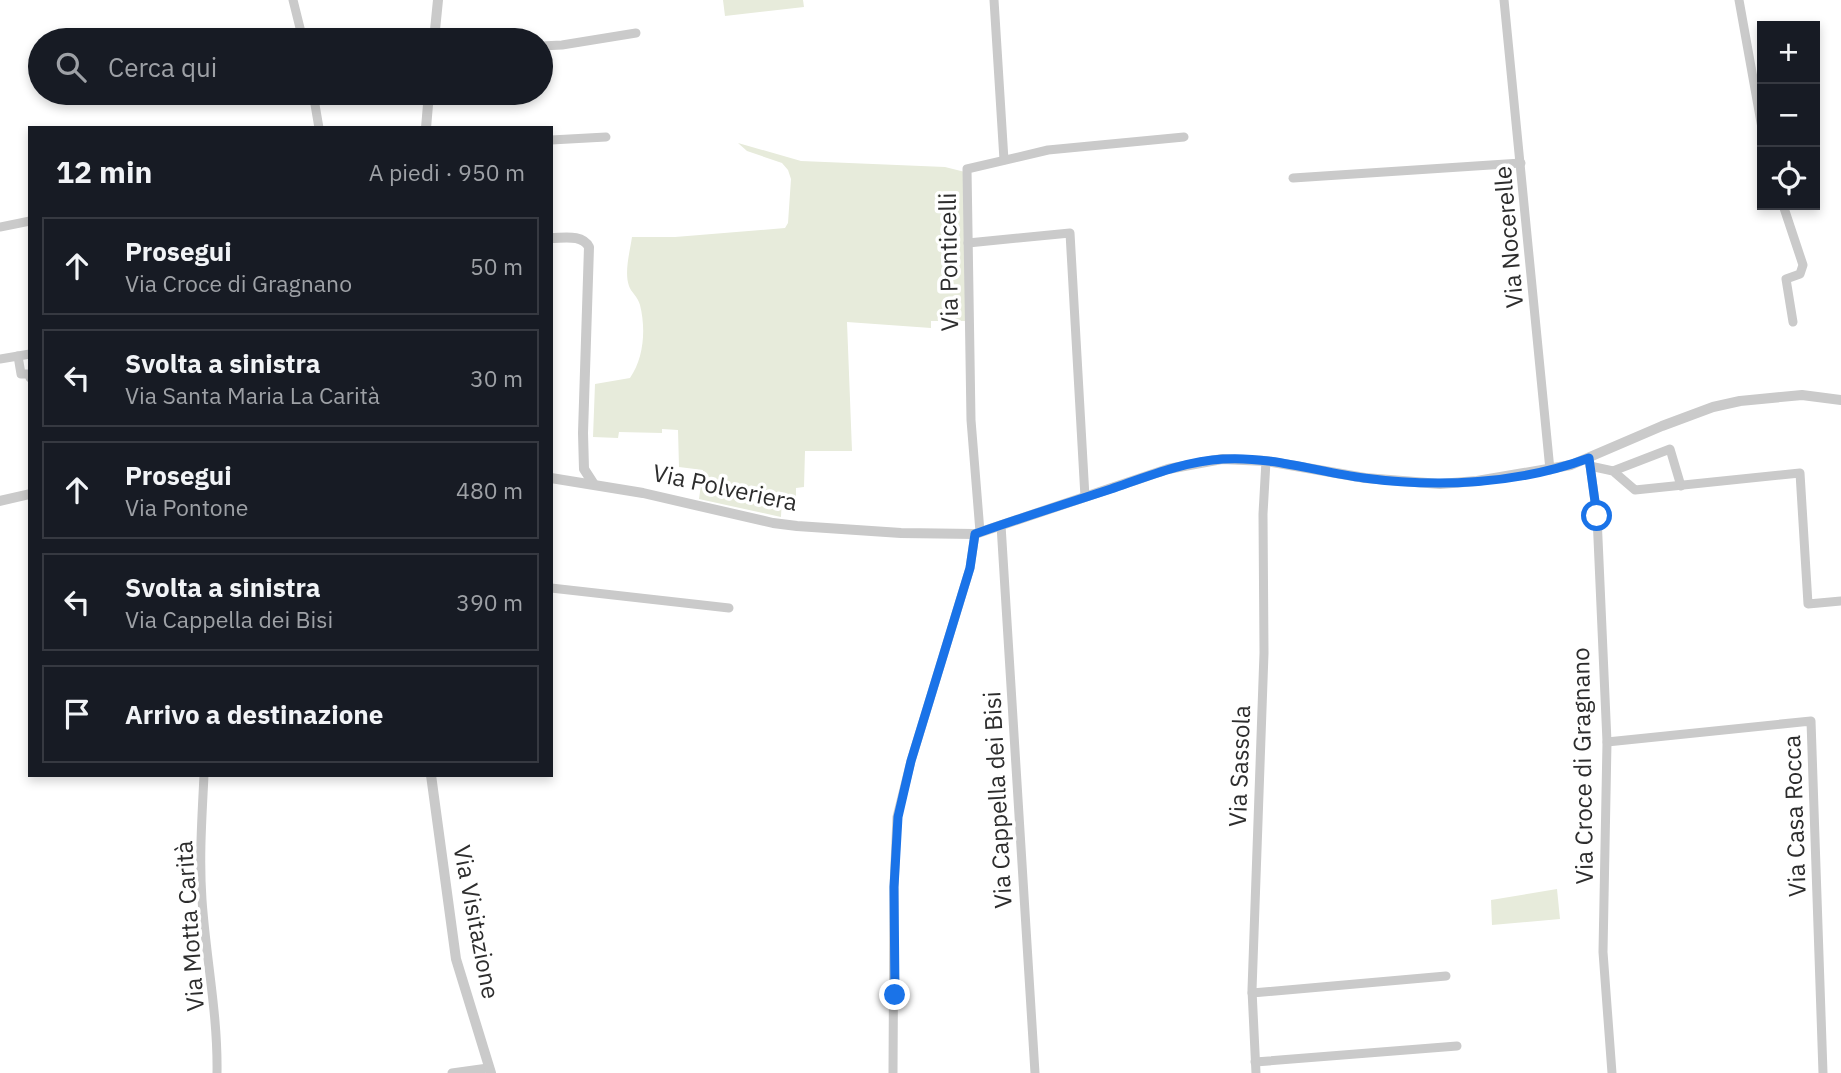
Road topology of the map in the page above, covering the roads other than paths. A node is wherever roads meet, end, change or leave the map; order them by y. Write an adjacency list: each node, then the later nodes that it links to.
1 (293, 0): 6 (street)
2 (438, 0): 7 (street)
3 (993, 0): 18 (street)
4 (1504, 0): 19 (street, Via Nocerelle)
5 (1739, 0): 10 (street)
6 (300, 28)
7 (435, 28)
8 (636, 33): 9 (street)
9 (553, 45)
10 (1757, 100)
11 (315, 105): 13 (street)
12 (428, 105): 14 (street)
13 (319, 126)
14 (426, 126)
15 (606, 136): 17 (street)
16 (1184, 137): 18 (street, Via Ponticelli)
17 (553, 140)
18 (1004, 160): 25 (street, Via Ponticelli)
19 (1521, 163): 20 (street); 35 (street, Via Nocerelle)
20 (1293, 178)
21 (1785, 210): 26 (street)
22 (28, 221): 23 (street)
23 (0, 227)
24 (553, 238): 34 (street)
25 (968, 243): 42 (street); 45 (street, Via Ponticelli)
26 (1793, 322)
27 (28, 354): 28 (street)
28 (18, 356): 29 (street); 30 (street)
29 (0, 359)
30 (28, 374)
31 (1841, 400): 33 (street, Via Polveriera)
32 (1266, 461): 35 (street, Via Polveriera); 42 (street, Via Polveriera); 53 (street, Via Sassola)
33 (1590, 462): 35 (street, Via Polveriera); 36 (street); 49 (street, Via Croce di Gragnano)
34 (584, 469): 38 (street); 39 (street)
35 (1550, 470)
36 (1613, 471): 40 (street); 40 (street)
37 (553, 478): 38 (street, Via Polveriera)
38 (574, 481): 39 (street, Via Polveriera)
39 (593, 483): 45 (street, Via Polveriera)
40 (1681, 486): 47 (street)
41 (28, 494): 43 (street)
42 (1086, 497): 44 (street, Via Polveriera)
43 (0, 501)
44 (1001, 525): 45 (street, Via Polveriera); 60 (street, Via Cappella dei Bisi)
45 (978, 533): 59 (street)
46 (553, 588): 48 (street)
47 (1841, 601)
48 (729, 608)
49 (1606, 742): 62 (street, Via Croce di Gragnano); 63 (street, Via Casa Rocca)
50 (204, 777): 57 (street, Via Motta Carità)
51 (431, 777): 56 (street, Via Visitazione)
52 (1446, 976): 53 (street)
53 (1252, 993): 55 (street, Via Sassola)
54 (1457, 1046): 55 (street)
55 (1255, 1062): 61 (street, Via Sassola)
56 (490, 1071): 58 (street)
57 (217, 1073)
58 (452, 1073)
59 (893, 1073)
60 (1035, 1073)
61 (1256, 1073)
62 (1612, 1073)
63 (1823, 1073)

